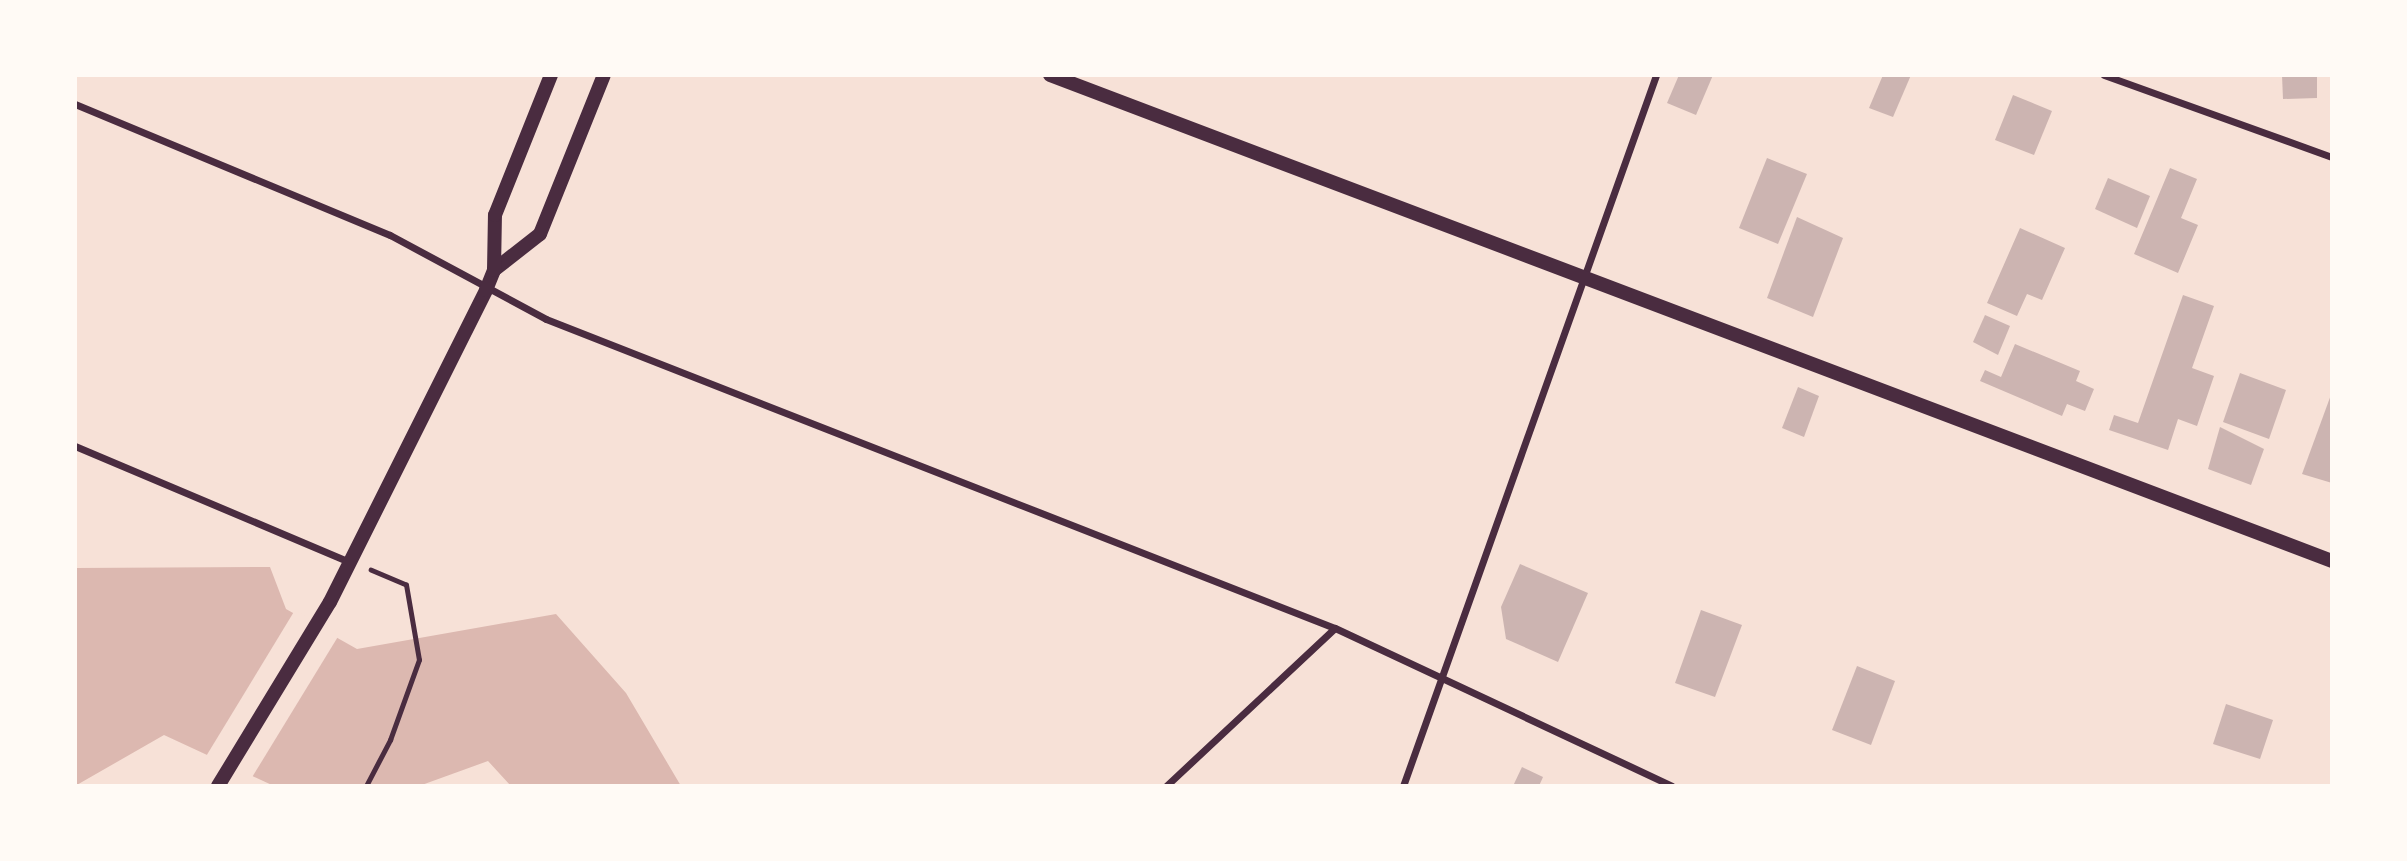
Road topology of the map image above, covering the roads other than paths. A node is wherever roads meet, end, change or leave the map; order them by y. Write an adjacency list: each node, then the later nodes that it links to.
1 (551, 75): 8 (main road)
2 (604, 75): 8 (main road)
3 (1049, 75): 9 (main road)
4 (1656, 75): 9 (street)
5 (2104, 75): 7 (street)
6 (75, 104): 10 (street)
7 (2332, 157)
8 (494, 270): 10 (main road)
9 (1587, 275): 12 (main road); 15 (street)
10 (486, 290): 13 (main road); 14 (street)
11 (75, 446): 13 (street)
12 (2332, 561)
13 (351, 562): 16 (main road)
14 (1335, 628): 15 (street); 17 (street)
15 (1442, 677): 18 (street); 19 (street)
16 (218, 786)
17 (1167, 786)
18 (1403, 786)
19 (1672, 786)

